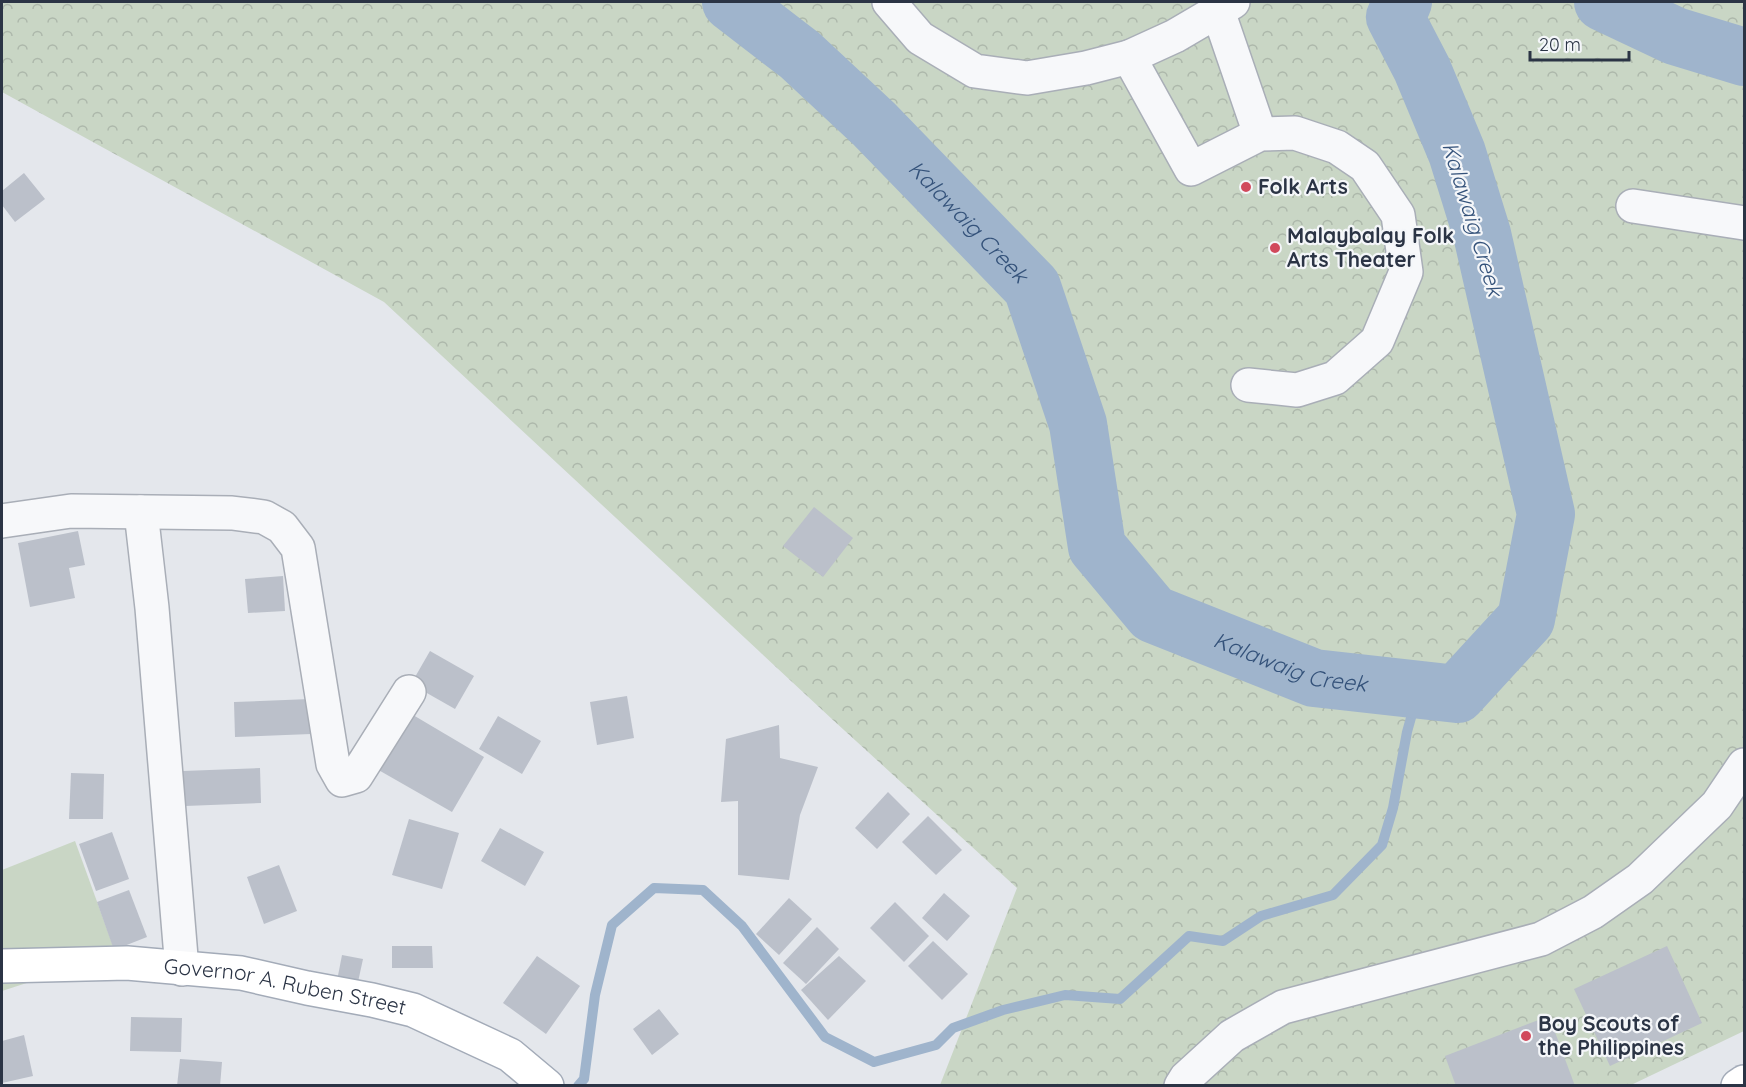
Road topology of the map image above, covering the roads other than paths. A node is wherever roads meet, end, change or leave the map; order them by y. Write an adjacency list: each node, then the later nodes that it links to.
1 (889, 2): 3 (street)
2 (1226, 6): 3 (street); 4 (street)
3 (1130, 57): 4 (street)
4 (1260, 134): 7 (street)
5 (1633, 206): 6 (street)
6 (1744, 223)
7 (1248, 385)
8 (141, 512): 9 (street); 10 (street); 13 (street)
9 (2, 522)
10 (409, 692)
11 (1744, 765): 16 (street)
12 (2, 966): 13 (main road, Governor A. Ruben Street)
13 (182, 969): 15 (main road, Governor A. Ruben Street)
14 (1744, 1082): 17 (main road)
15 (545, 1083)
16 (1181, 1086)
17 (1738, 1086)

